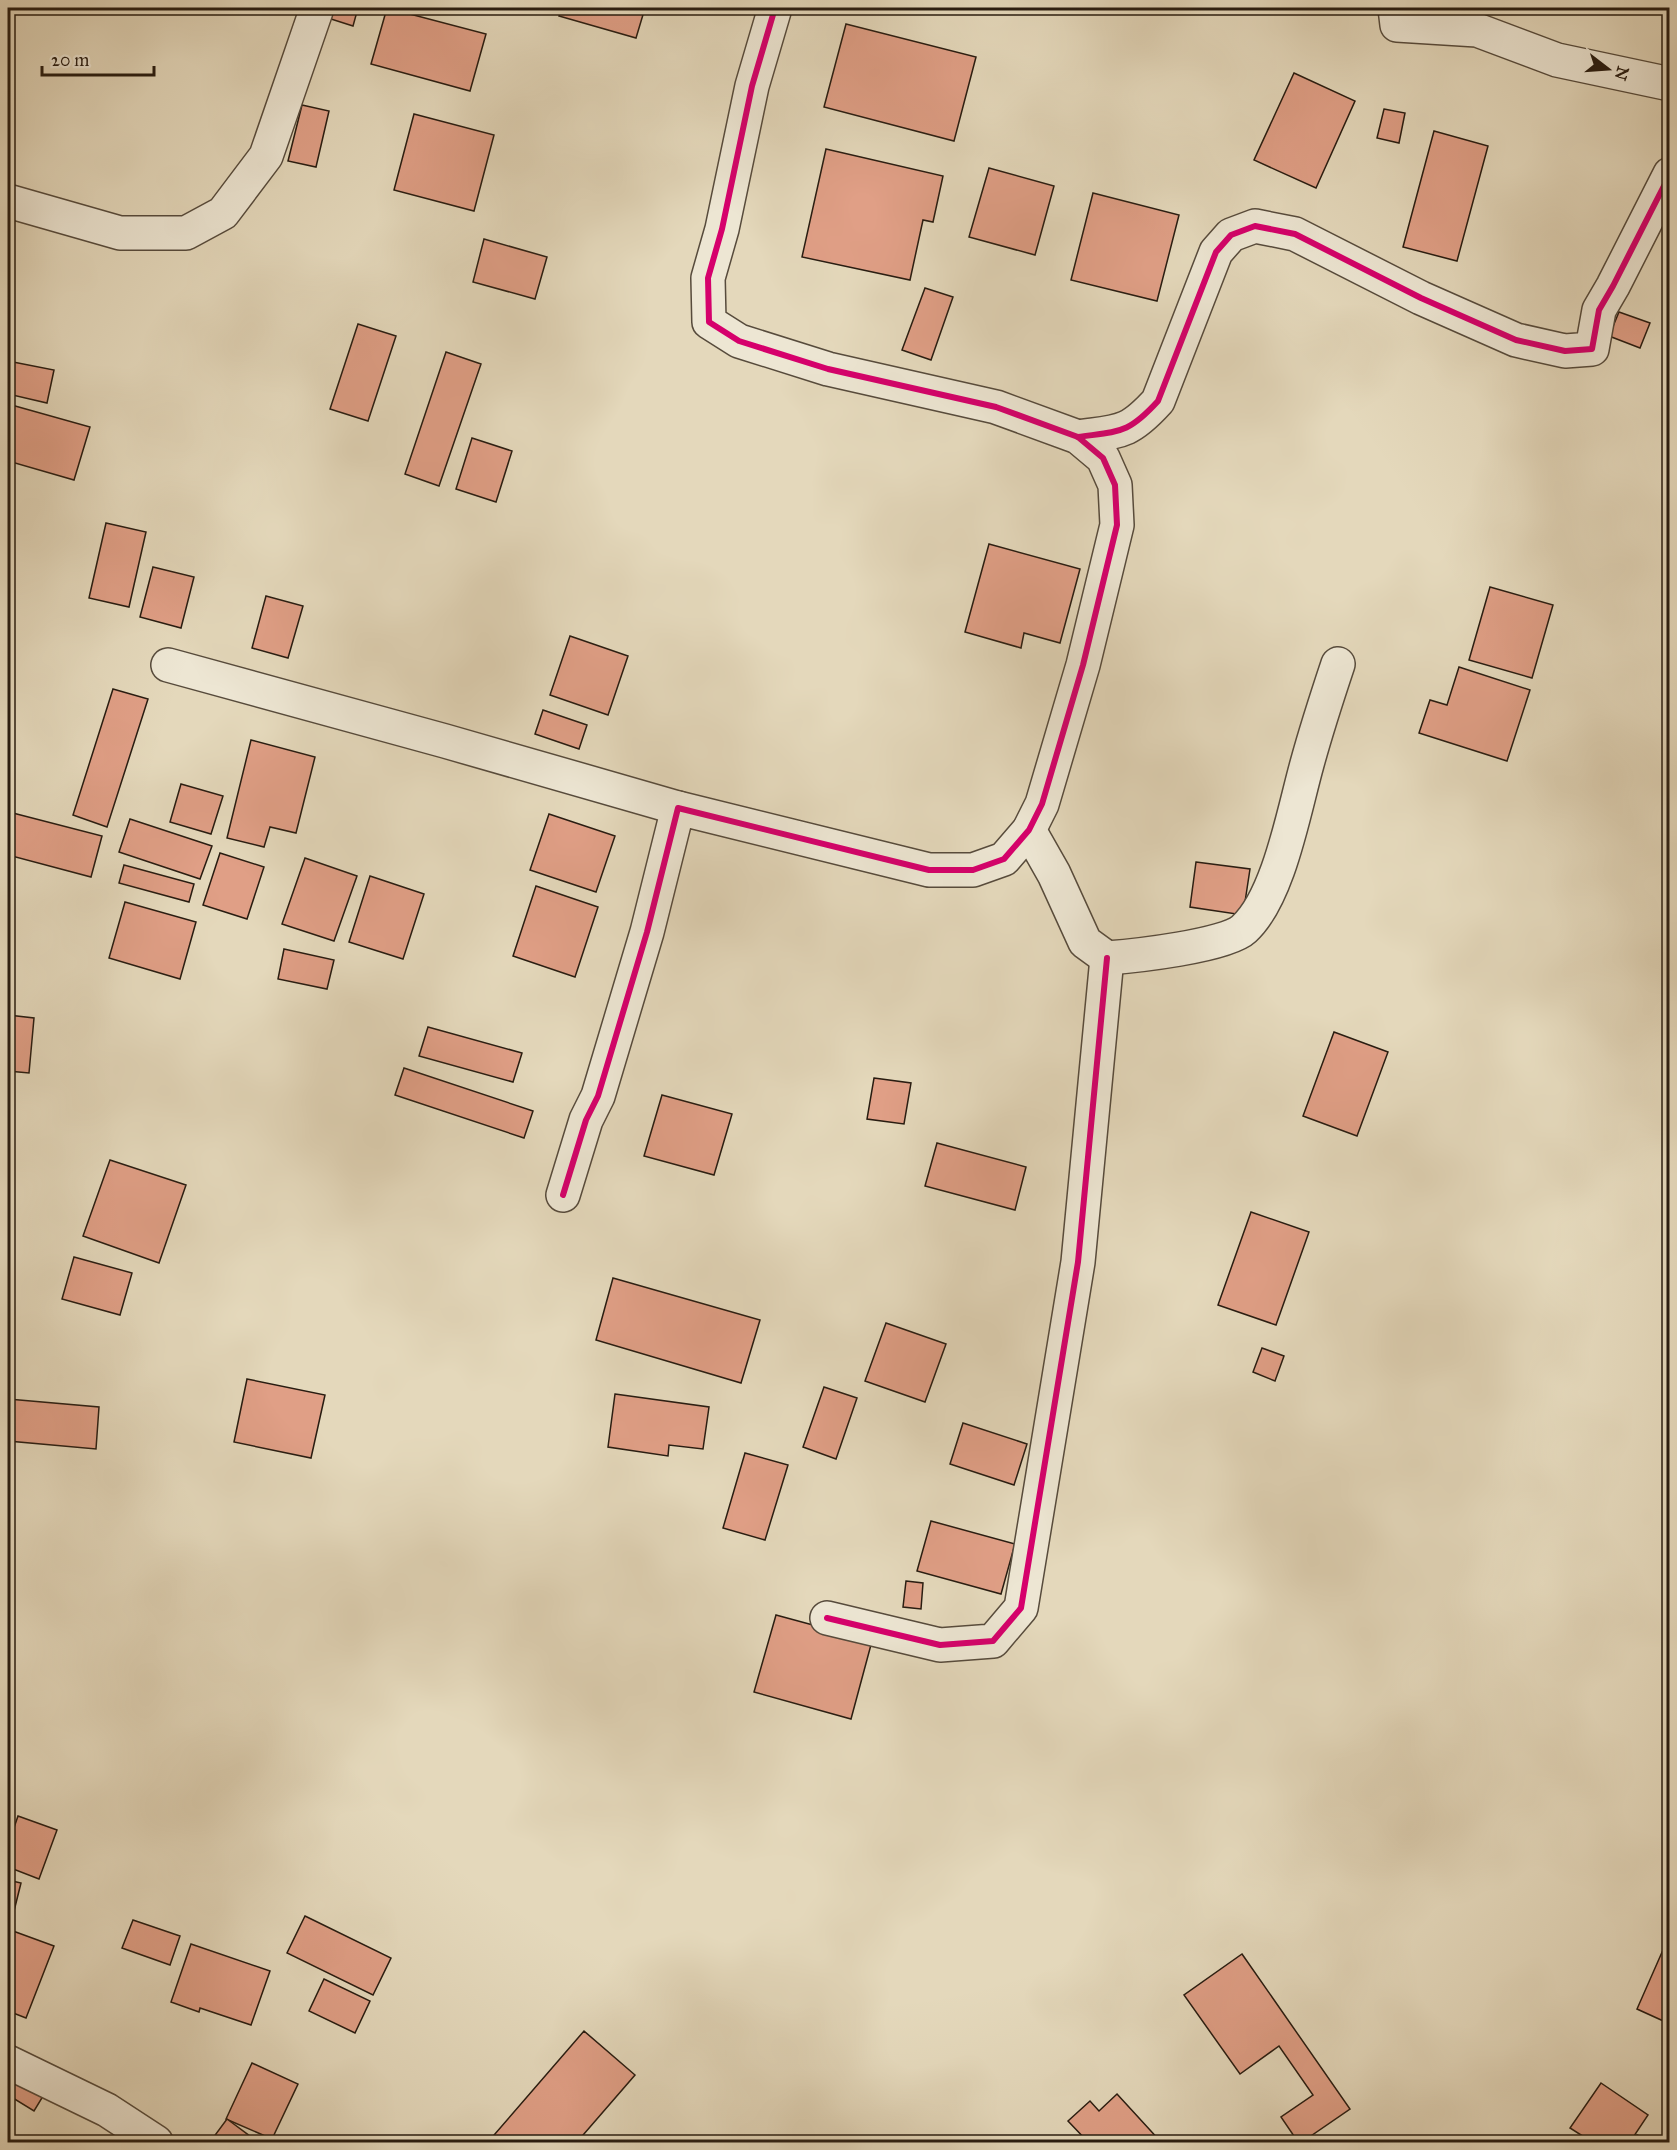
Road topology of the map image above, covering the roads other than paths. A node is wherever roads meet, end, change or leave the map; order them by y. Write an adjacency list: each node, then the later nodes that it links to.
1 (317, 8): 6 (street)
2 (775, 8): 7 (street)
3 (1395, 8): 4 (street)
4 (1670, 84)
5 (1670, 174): 7 (street)
6 (8, 201)
7 (1078, 437): 11 (street)
8 (1338, 664): 12 (street)
9 (168, 665): 10 (street)
10 (678, 808): 11 (street); 13 (street)
11 (1029, 830): 12 (street)
12 (1107, 958): 14 (street)
13 (564, 1195)
14 (827, 1618)
15 (8, 2062): 16 (street)
16 (156, 2142)

